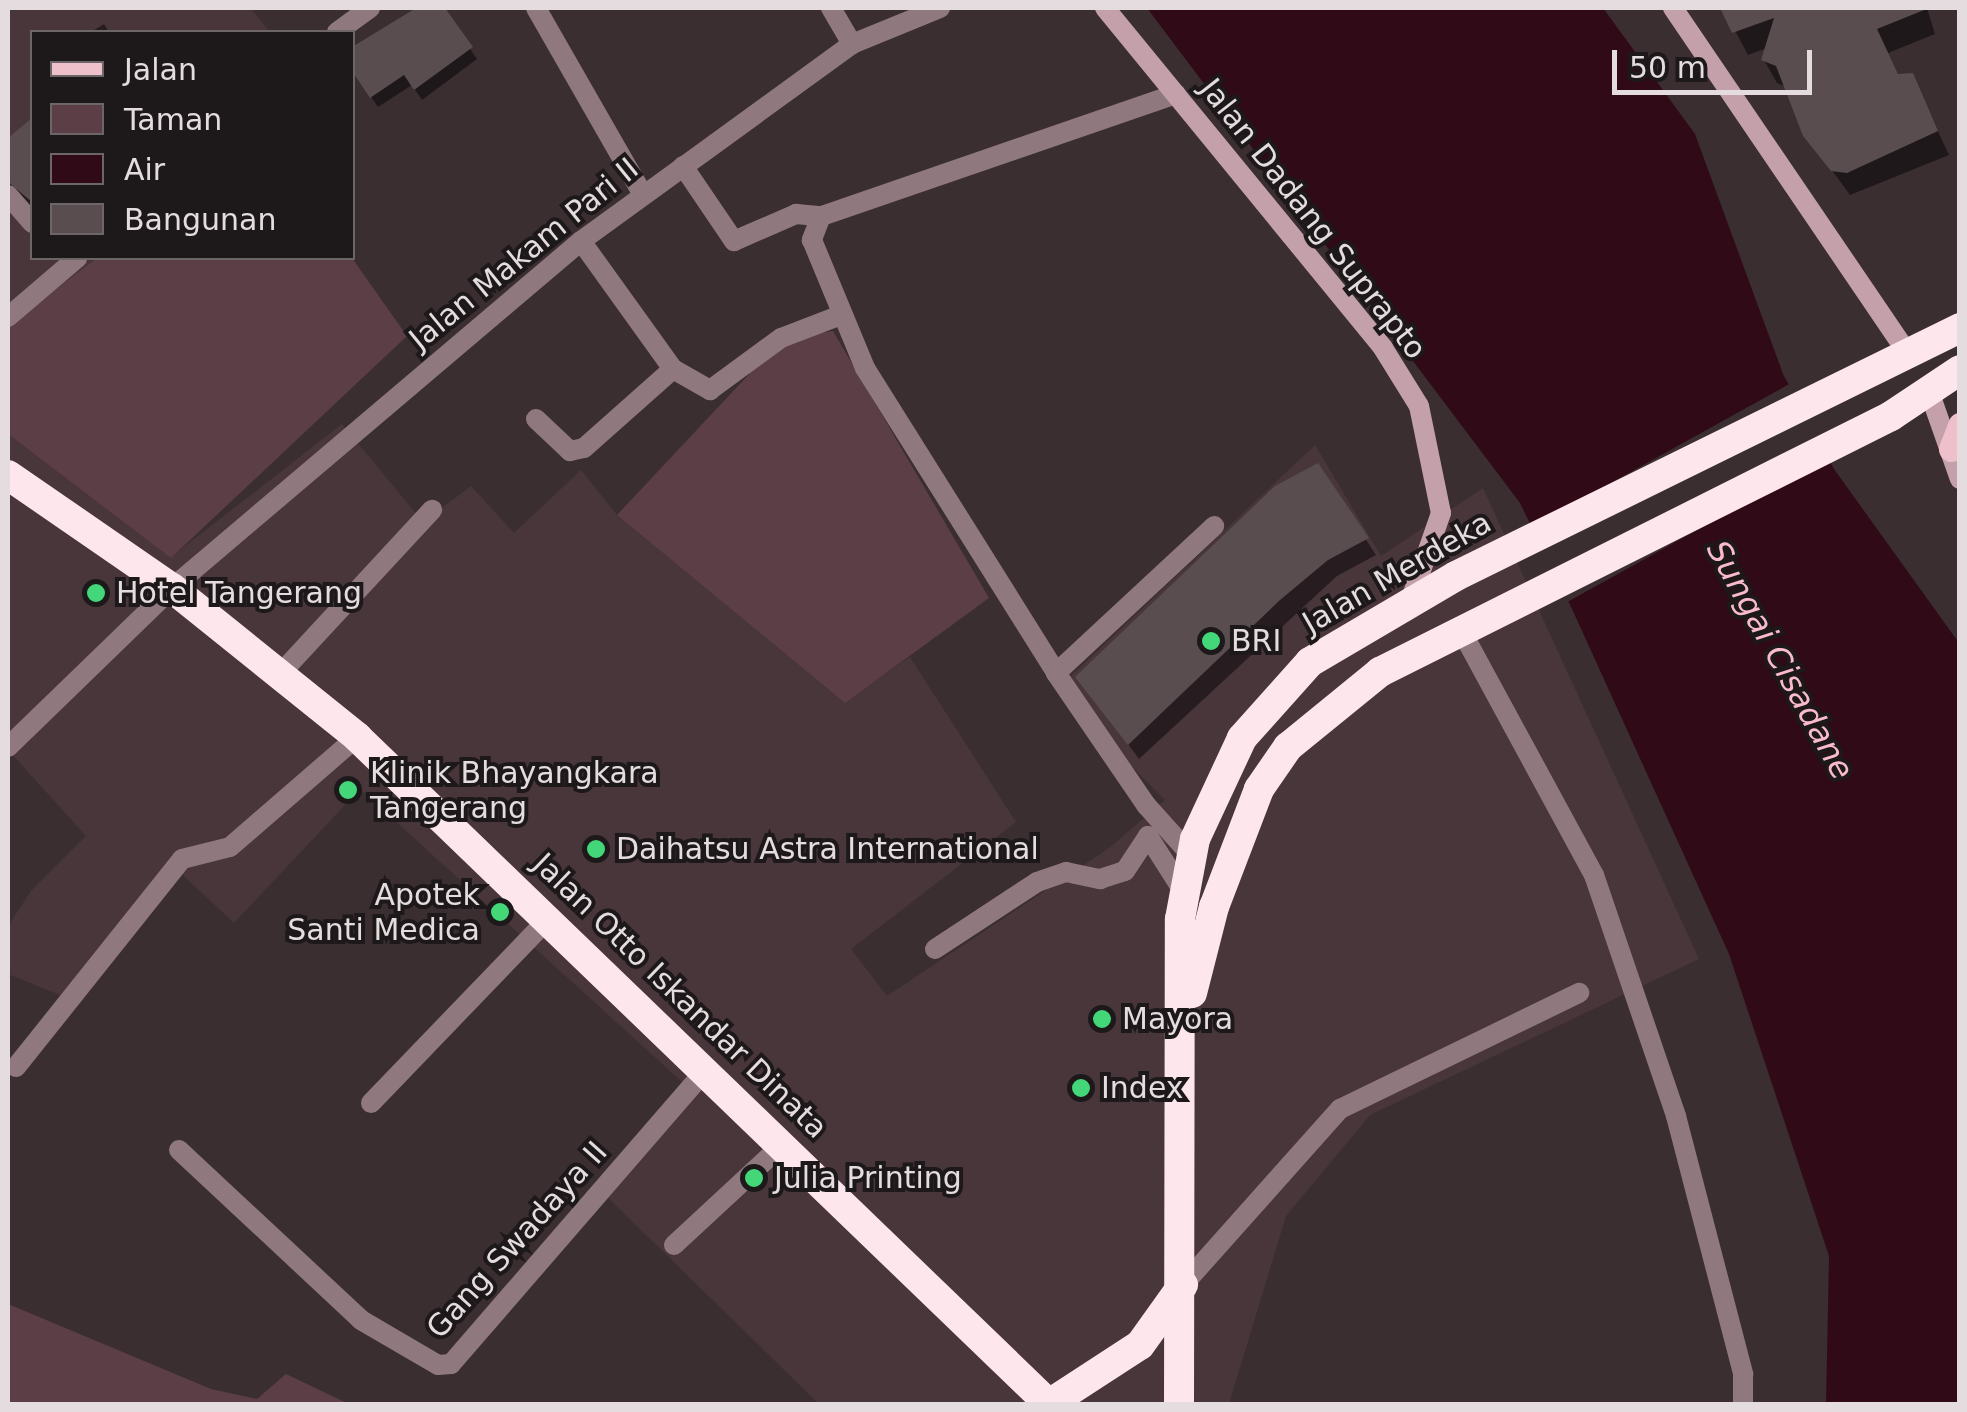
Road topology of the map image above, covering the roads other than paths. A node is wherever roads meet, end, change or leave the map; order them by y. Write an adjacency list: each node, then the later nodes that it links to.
1 (370, 8): 7 (street)
2 (536, 8): 12 (street)
3 (831, 8): 8 (street)
4 (940, 8): 8 (street, Jalan Makam Pari II)
5 (1105, 8): 9 (main road, Jalan Dadang Suprapto)
6 (1674, 8): 20 (main road)
7 (343, 20)
8 (852, 44): 10 (street, Jalan Makam Pari II)
9 (1176, 94): 13 (street); 31 (main road, Jalan Dadang Suprapto)
10 (684, 166): 12 (street, Jalan Makam Pari II); 13 (street)
11 (8, 195): 14 (street)
12 (643, 195): 15 (street, Jalan Makam Pari II)
13 (822, 216): 17 (street)
14 (30, 221)
15 (581, 241): 21 (street); 30 (street, Jalan Makam Pari II)
16 (70, 260): 18 (street)
17 (841, 315): 21 (street); 33 (street)
18 (8, 317)
19 (1960, 328): 20 (highway, Jalan Merdeka)
20 (1893, 356): 31 (highway, Jalan Merdeka)
21 (673, 369): 24 (street)
22 (1960, 370): 23 (highway, Jalan Merdeka)
23 (1930, 394): 25 (main road); 32 (highway, Jalan Merdeka)
24 (536, 419)
25 (1955, 437): 27 (main road)
26 (8, 475): 30 (highway, Jalan Otto Iskandar Dinata)
27 (1960, 480)
28 (432, 510): 34 (street)
29 (1214, 526): 33 (street)
30 (172, 588): 34 (highway, Jalan Otto Iskandar Dinata); 36 (street, Jalan Makam Pari II)
31 (1410, 602): 37 (highway, Jalan Merdeka)
32 (1471, 628): 42 (highway, Jalan Merdeka); 52 (street)
33 (1056, 672): 37 (street)
34 (280, 674): 35 (highway, Jalan Otto Iskandar Dinata)
35 (358, 737): 39 (highway, Jalan Otto Iskandar Dinata); 43 (street)
36 (8, 747)
37 (1192, 856): 38 (highway, Jalan Merdeka)
38 (1185, 894): 40 (street); 42 (highway, Jalan Merdeka)
39 (548, 919): 44 (highway, Jalan Otto Iskandar Dinata); 45 (street)
40 (935, 949)
41 (1578, 993): 49 (street)
42 (1182, 1030): 49 (highway, Jalan Merdeka)
43 (16, 1067)
44 (706, 1070): 46 (highway, Jalan Otto Iskandar Dinata); 47 (street, Gang Swadaya II)
45 (371, 1103)
46 (783, 1144): 48 (street); 50 (highway, Jalan Otto Iskandar Dinata)
47 (180, 1150)
48 (674, 1246)
49 (1183, 1284): 50 (highway); 51 (highway, Jalan Merdeka)
50 (1049, 1404)
51 (1179, 1404)
52 (1743, 1404)

